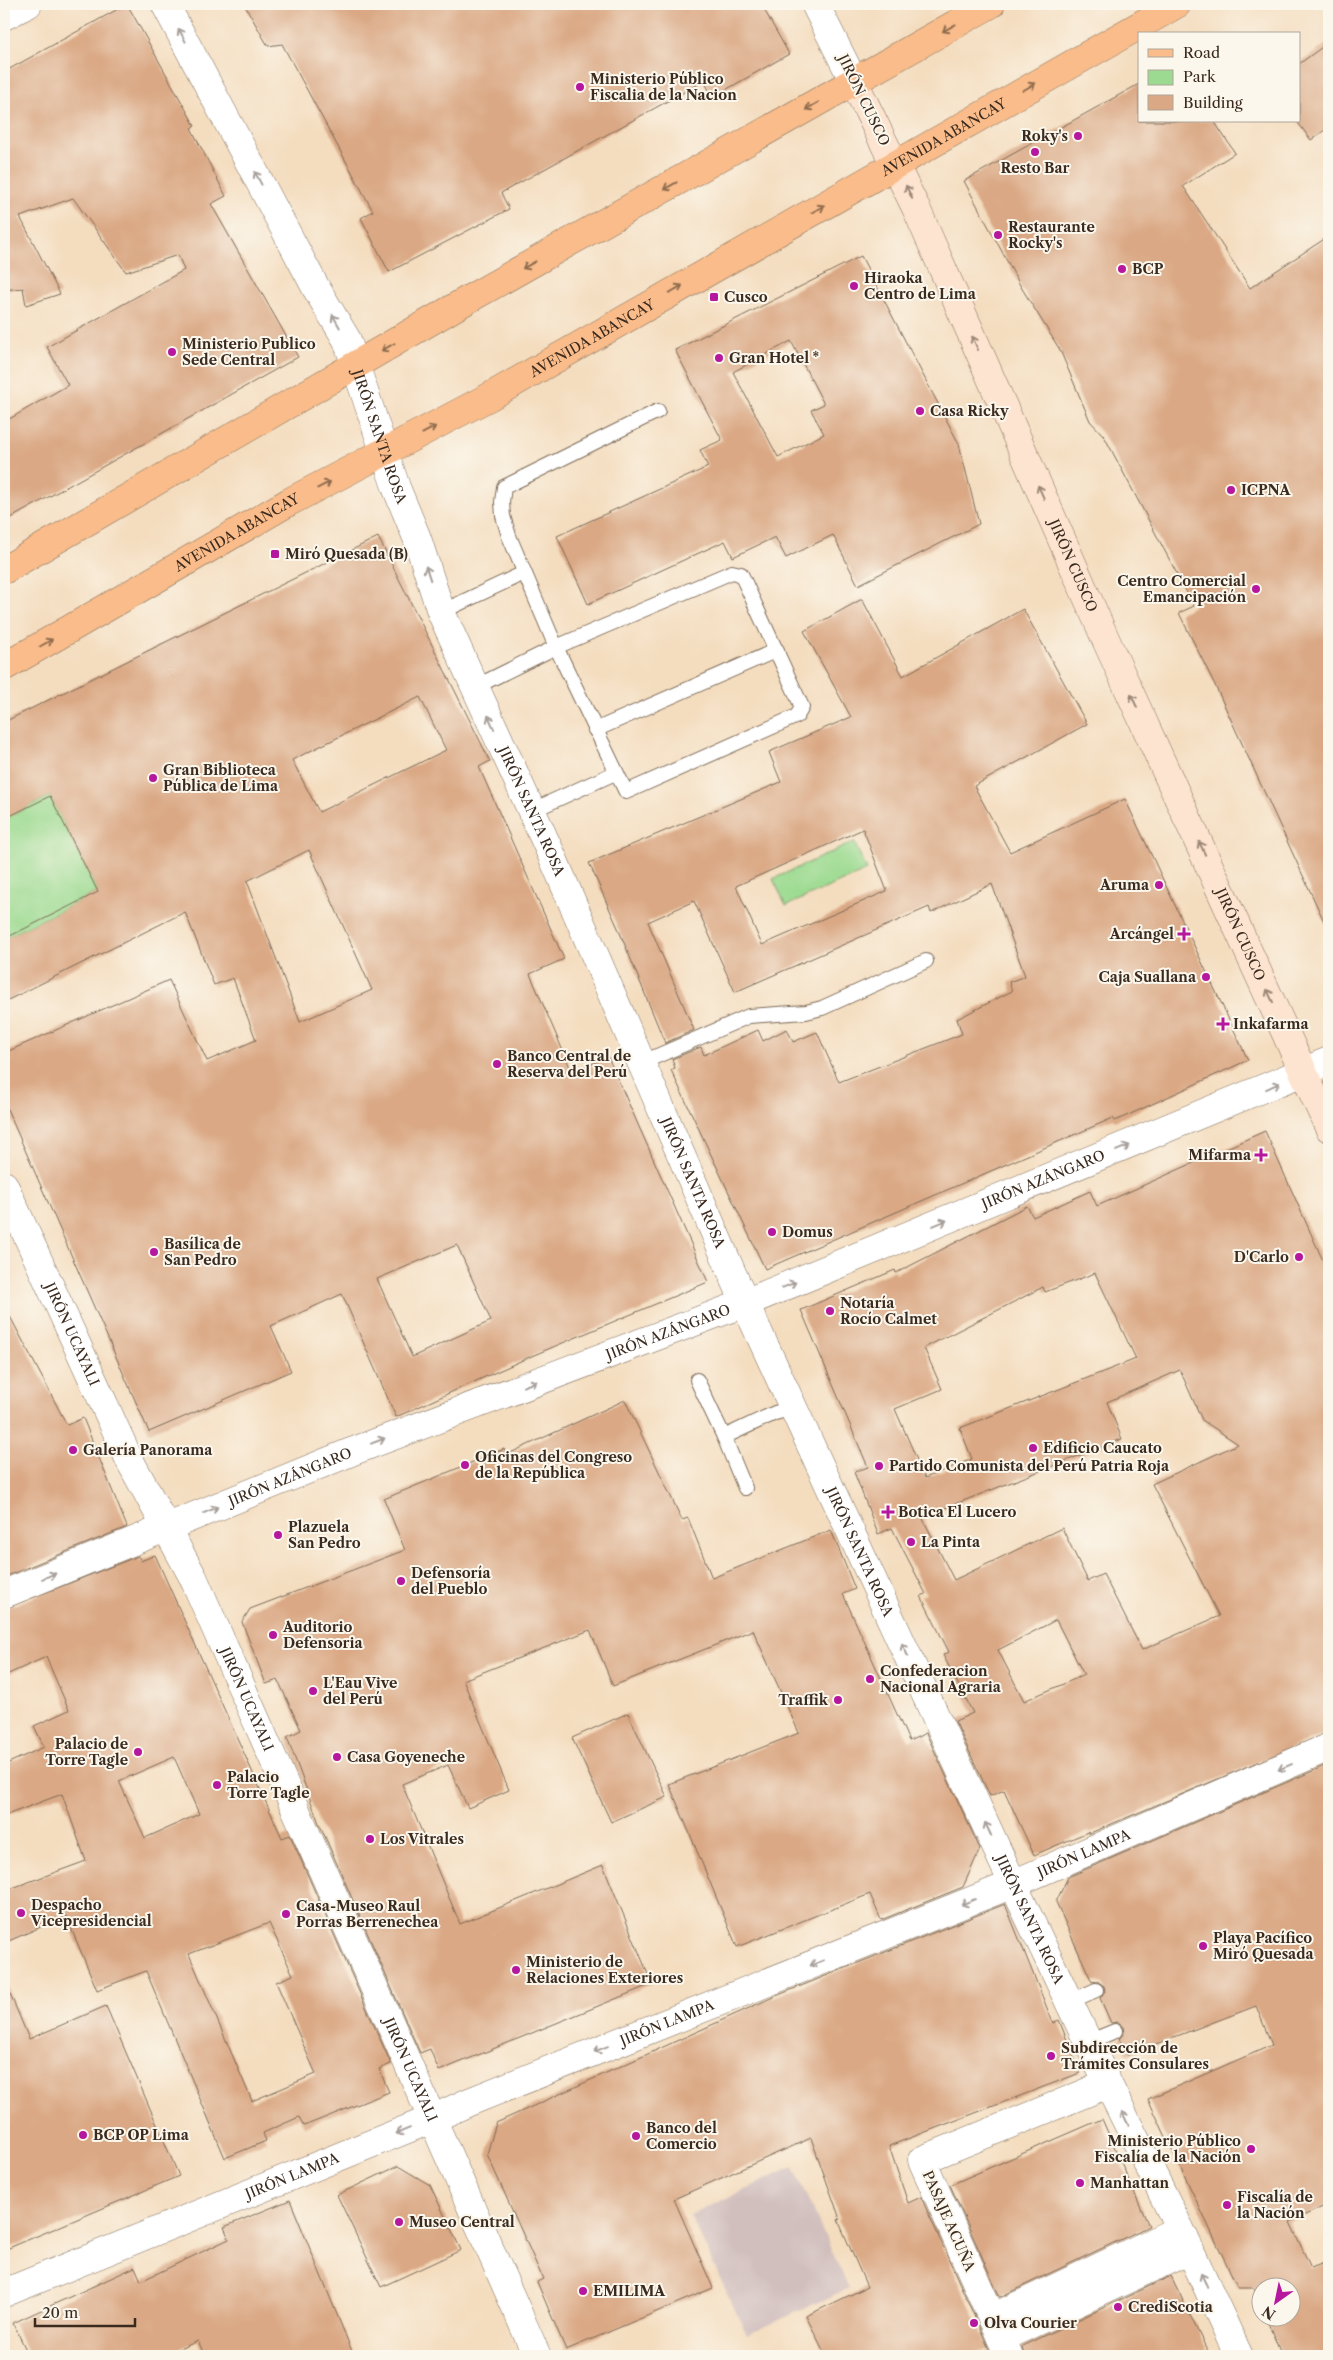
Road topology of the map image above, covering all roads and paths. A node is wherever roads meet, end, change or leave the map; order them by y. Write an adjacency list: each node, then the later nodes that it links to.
1 (28, 4): 6 (street)
2 (165, 4): 9 (street, JIRÓN SANTA ROSA, one-way to 2)
3 (815, 4): 7 (street, JIRÓN CUSCO)
4 (991, 4): 7 (main road, one-way to 7)
5 (1176, 4): 8 (main road, AVENIDA ABANCAY, one-way to 5)
6 (4, 16)
7 (854, 82): 8 (street, JIRÓN CUSCO); 9 (main road, one-way to 9)
8 (896, 164): 11 (main road, AVENIDA ABANCAY, one-way to 8); 25 (street, JIRÓN CUSCO, one-way to 8)
9 (357, 365): 11 (street, JIRÓN SANTA ROSA); 12 (main road)
10 (658, 411): 13 (lane)
11 (386, 453): 14 (street, JIRÓN SANTA ROSA, one-way to 11); 17 (main road, AVENIDA ABANCAY, one-way to 11)
12 (4, 570)
13 (524, 573): 14 (lane); 15 (lane)
14 (441, 612): 18 (street, JIRÓN SANTA ROSA)
15 (556, 647): 16 (lane); 18 (lane); 19 (lane)
16 (777, 650): 19 (lane); 20 (lane)
17 (4, 667)
18 (475, 687): 21 (street, JIRÓN SANTA ROSA, one-way to 18)
19 (594, 730): 20 (lane)
20 (615, 773): 21 (lane)
21 (531, 811): 24 (street, JIRÓN SANTA ROSA)
22 (926, 961): 24 (lane)
23 (1329, 1061): 25 (street, JIRÓN AZÁNGARO)
24 (641, 1063): 28 (street, JIRÓN SANTA ROSA)
25 (1305, 1072): 26 (street, JIRÓN CUSCO); 28 (street, JIRÓN AZÁNGARO, one-way to 25)
26 (1329, 1128)
27 (4, 1185): 33 (street, JIRÓN UCAYALI)
28 (744, 1303): 30 (street, JIRÓN SANTA ROSA); 33 (street, JIRÓN AZÁNGARO, one-way to 28)
29 (697, 1380): 31 (lane)
30 (793, 1408): 31 (lane); 36 (street, JIRÓN SANTA ROSA, one-way to 30)
31 (724, 1437): 32 (lane)
32 (745, 1488)
33 (166, 1528): 34 (street, JIRÓN AZÁNGARO, one-way to 33); 42 (street, JIRÓN UCAYALI)
34 (4, 1594)
35 (1329, 1747): 36 (street, JIRÓN LAMPA, one-way to 36)
36 (1013, 1884): 38 (street, JIRÓN SANTA ROSA); 42 (street, JIRÓN LAMPA, one-way to 42)
37 (1096, 1990): 38 (lane)
38 (1069, 2002): 40 (street, JIRÓN SANTA ROSA)
39 (1115, 2031): 40 (lane)
40 (1088, 2042): 41 (street, JIRÓN SANTA ROSA)
41 (1108, 2084): 43 (street, JIRÓN SANTA ROSA, one-way to 41); 46 (street, PASAJE ACUÑA)
42 (432, 2120): 44 (street, JIRÓN LAMPA, one-way to 44); 47 (street, JIRÓN UCAYALI)
43 (1185, 2239): 45 (lane); 46 (street); 48 (street, JIRÓN SANTA ROSA, one-way to 43)
44 (4, 2293)
45 (1039, 2308)
46 (1001, 2337)
47 (537, 2356)
48 (1239, 2356)

